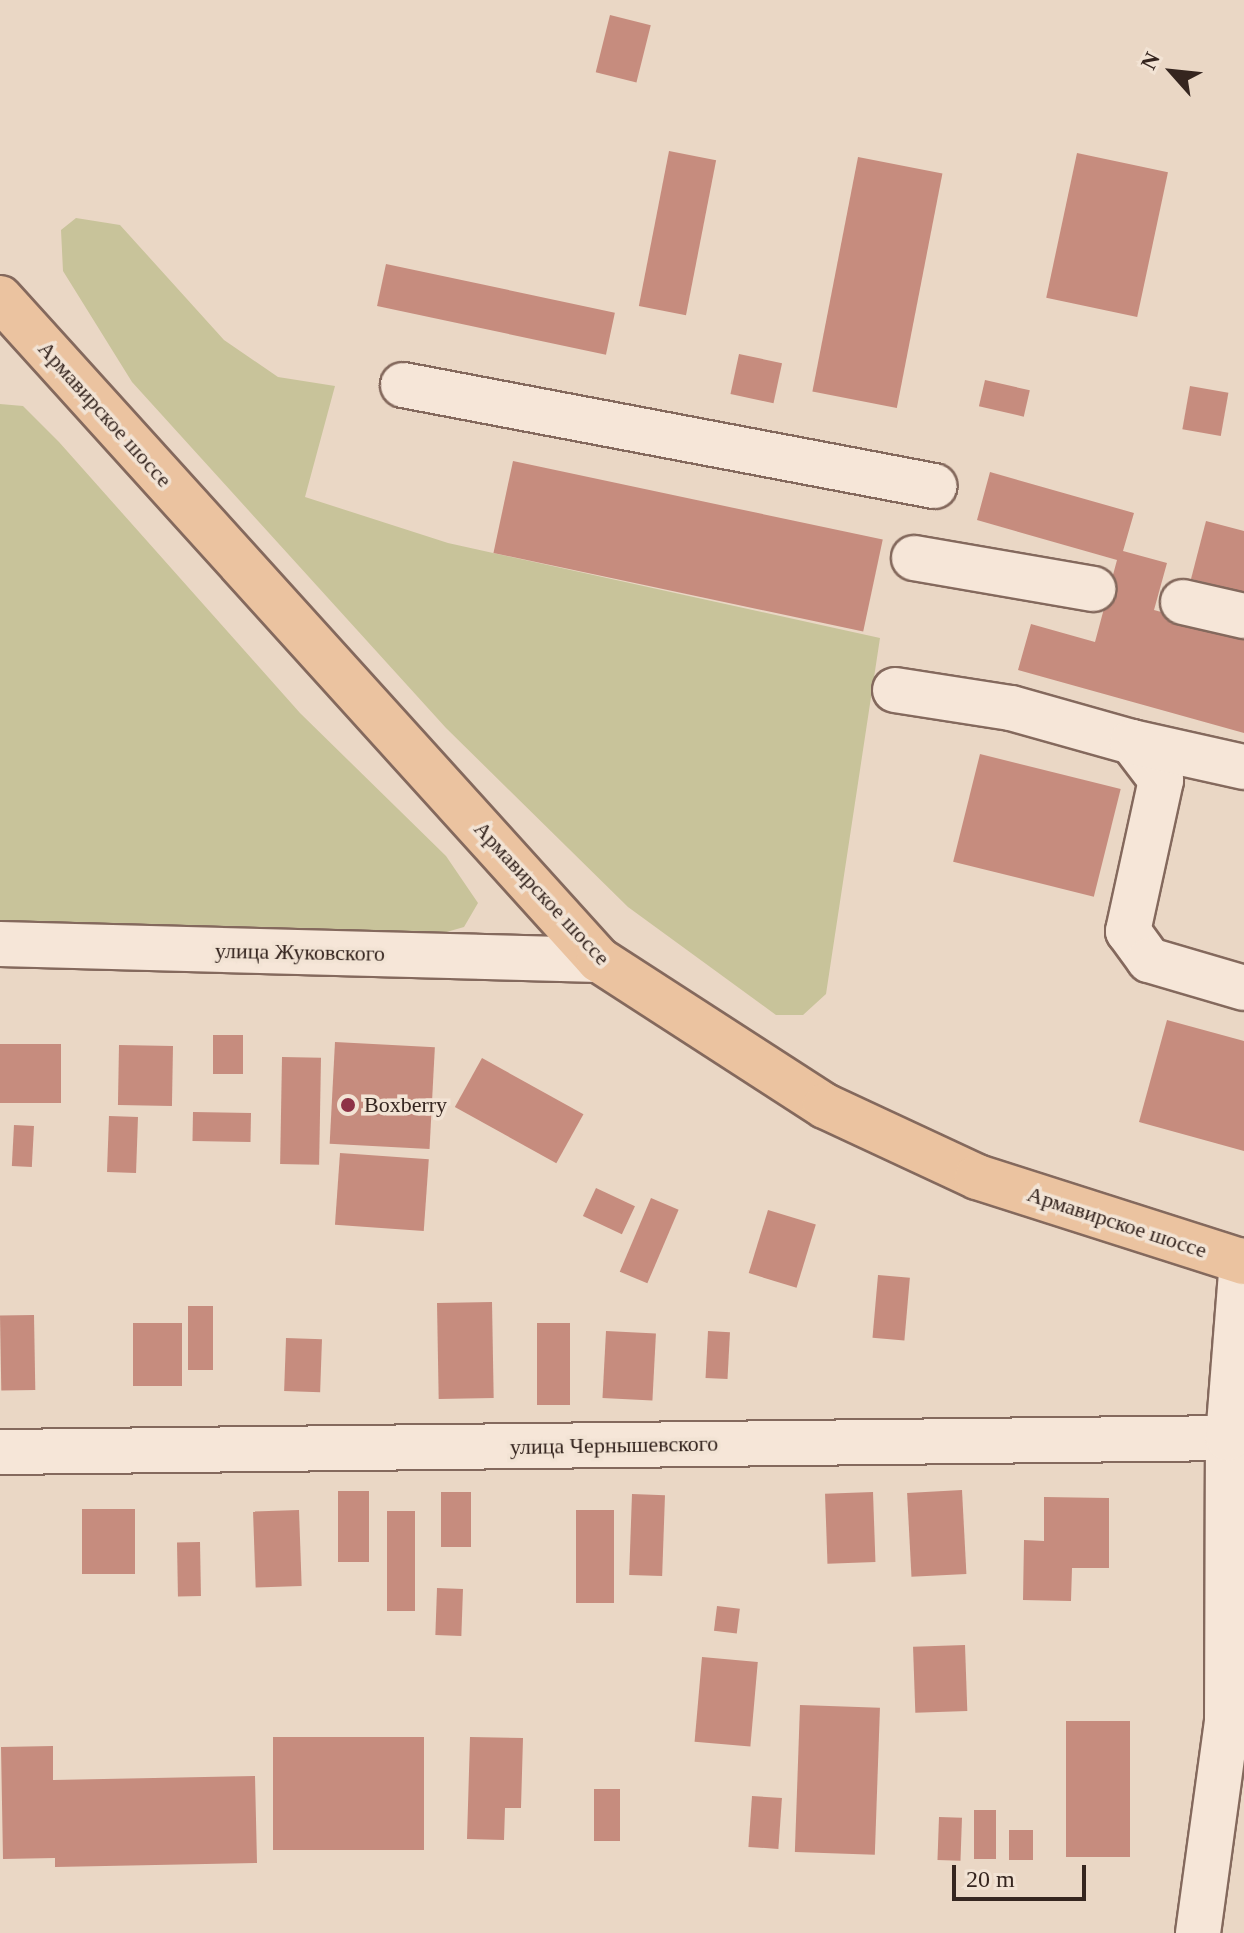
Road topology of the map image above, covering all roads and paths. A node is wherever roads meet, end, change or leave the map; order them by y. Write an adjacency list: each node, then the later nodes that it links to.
1 (0, 298): 12 (main road, Армавирское шоссе)
2 (403, 385): 3 (street)
3 (934, 486)
4 (914, 558): 5 (street)
5 (1093, 589)
6 (1183, 602): 7 (street)
7 (1244, 616)
8 (895, 690): 9 (street)
9 (1132, 742): 10 (street); 13 (street)
10 (1244, 767)
11 (0, 944): 12 (street, улица Жуковского)
12 (599, 960): 14 (main road, Армавирское шоссе)
13 (1244, 988)
14 (1243, 1262): 15 (street)
15 (1228, 1438): 16 (street, улица Чернышевского); 17 (street)
16 (0, 1452)
17 (1236, 1549): 18 (street)
18 (1235, 1721): 19 (street)
19 (1198, 1933)

